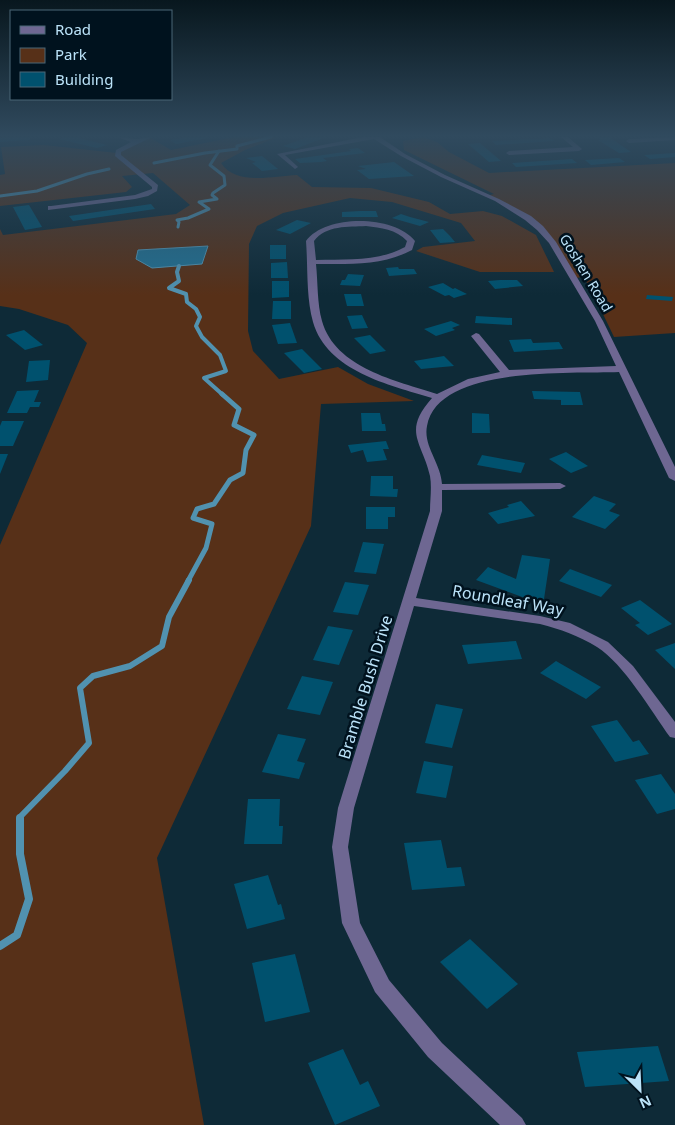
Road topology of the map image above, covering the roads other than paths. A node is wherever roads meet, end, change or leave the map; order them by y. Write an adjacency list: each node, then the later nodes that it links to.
1 (154, 190): 3 (street)
2 (475, 190): 6 (street, Goshen Road)
3 (51, 208)
4 (312, 262): 4 (street); 8 (street)
5 (476, 336): 7 (street)
6 (623, 369): 7 (street); 9 (street, Goshen Road)
7 (506, 373): 8 (street)
8 (438, 397): 11 (street, Bramble Bush Drive)
9 (675, 478)
10 (560, 486): 11 (street)
11 (436, 487): 12 (street, Bramble Bush Drive)
12 (409, 602): 13 (street, Roundleaf Way); 14 (street, Bramble Bush Drive)
13 (675, 733)
14 (515, 1125)

